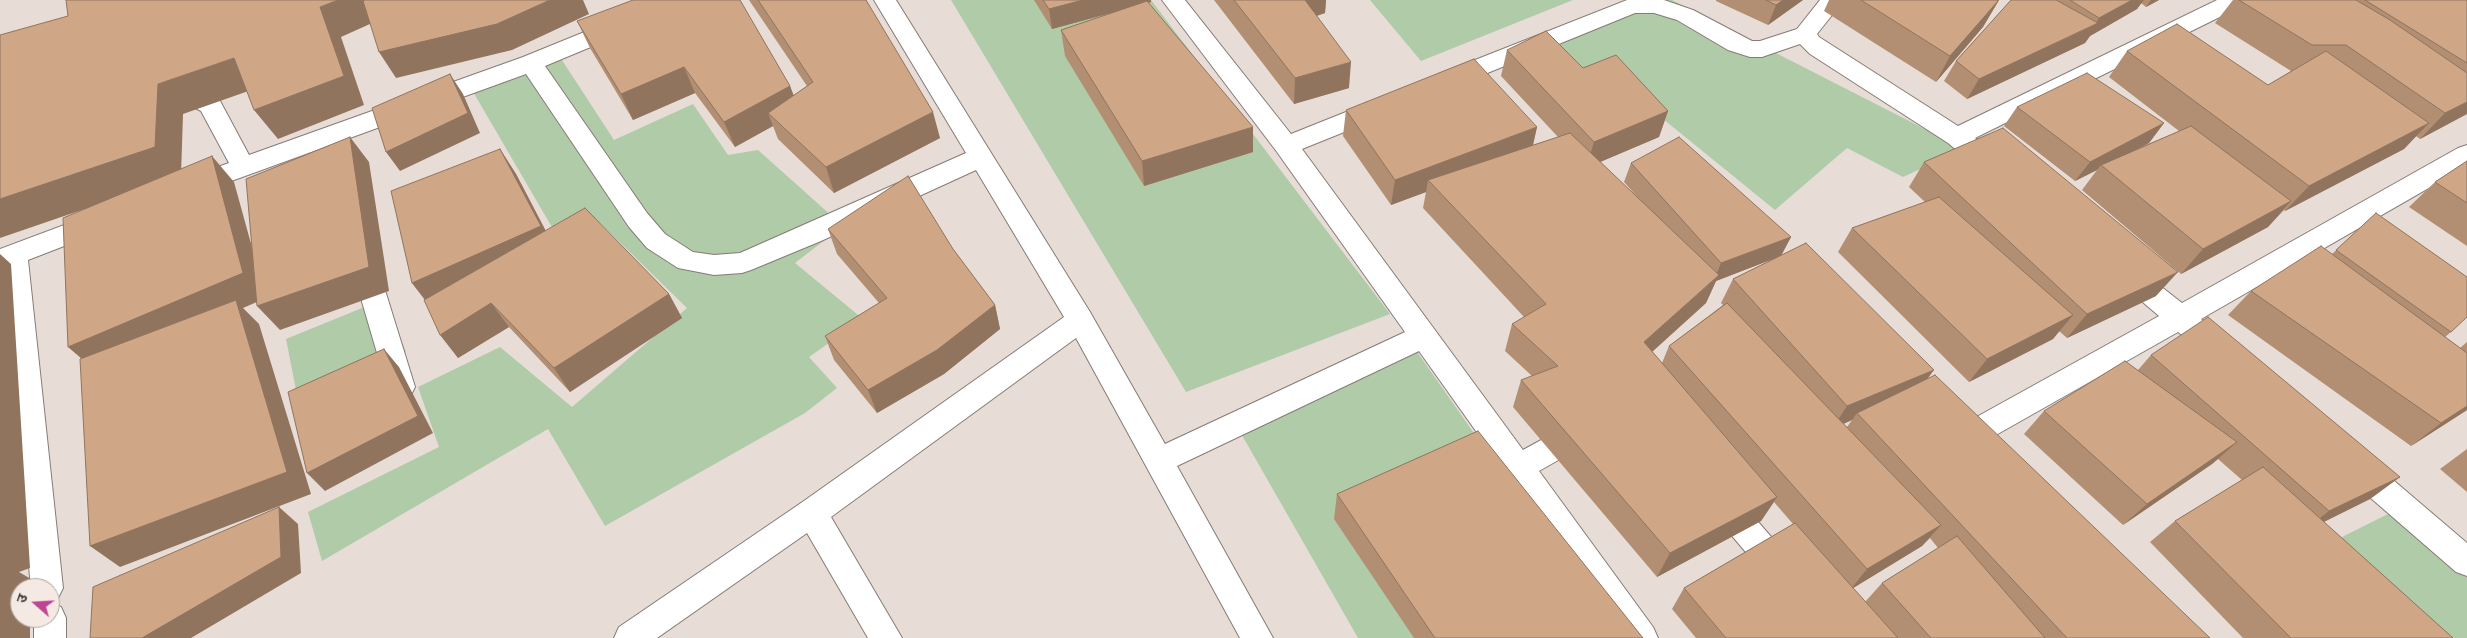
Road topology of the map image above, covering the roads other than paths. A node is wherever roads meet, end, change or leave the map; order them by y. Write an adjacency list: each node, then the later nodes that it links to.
1 (684, 0): 7 (street)
2 (885, 0): 17 (street)
3 (1173, 0): 15 (street)
4 (1834, 0): 6 (street)
5 (2236, 0): 14 (street)
6 (1805, 34): 9 (street); 14 (street)
7 (531, 63): 13 (street); 17 (street)
8 (164, 65): 19 (street)
9 (1463, 74): 10 (street); 11 (street)
10 (1427, 88)
11 (1482, 95)
12 (1401, 99): 15 (street)
13 (325, 136): 18 (street); 19 (street)
14 (1957, 137): 20 (street)
15 (1286, 146): 30 (street)
16 (2467, 154): 23 (street)
17 (981, 157): 29 (street)
18 (334, 164)
19 (243, 166): 21 (street)
20 (2010, 180)
21 (170, 195)
22 (124, 213): 26 (street)
23 (2354, 220): 24 (street); 28 (street)
24 (2378, 237)
25 (356, 238): 32 (street)
26 (7, 258): 43 (street)
27 (2110, 260): 28 (street)
28 (2179, 316): 31 (street); 35 (street)
29 (1080, 320): 38 (street); 41 (street)
30 (1424, 336): 38 (street); 39 (street)
31 (2240, 368)
32 (401, 387)
33 (1610, 418): 39 (street)
34 (1942, 418): 35 (street)
35 (1963, 438): 37 (street)
36 (2331, 445): 42 (street)
37 (1984, 459)
38 (1159, 461): 47 (street)
39 (1519, 467): 48 (street)
40 (1701, 478): 44 (street)
41 (812, 513): 45 (street); 46 (street)
42 (2467, 562)
43 (46, 578)
44 (1803, 596)
45 (630, 638)
46 (886, 638)
47 (1257, 638)
48 (1642, 638)

